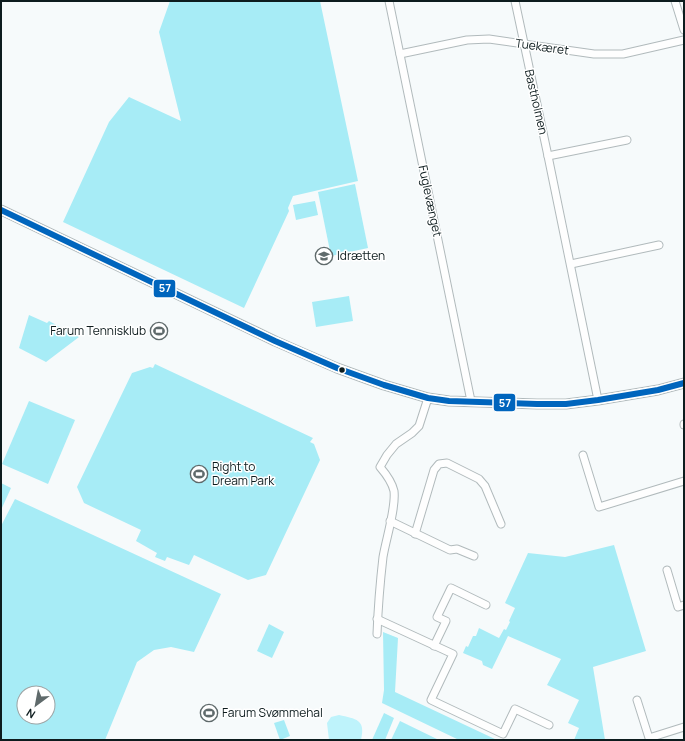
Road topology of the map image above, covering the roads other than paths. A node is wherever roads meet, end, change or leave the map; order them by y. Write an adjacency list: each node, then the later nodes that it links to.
1 (389, 1): 7 (street, Fuglevænget)
2 (515, 1): 6 (street, Bastholmen)
3 (675, 1): 4 (street)
4 (684, 30)
5 (684, 40): 6 (street, Tuekæret)
6 (523, 44): 7 (street, Tuekæret); 9 (street, Bastholmen)
7 (400, 54): 16 (street, Fuglevænget)
8 (627, 140): 9 (street)
9 (548, 156): 12 (street, Bastholmen)
10 (1, 210): 14 (street)
11 (659, 245): 12 (street)
12 (570, 264): 15 (street, Bastholmen)
13 (684, 383): 15 (street)
14 (428, 398): 16 (street); 19 (street)
15 (598, 400): 16 (street)
16 (471, 401)
17 (583, 455): 18 (street)
18 (684, 481)
19 (390, 521): 21 (street); 26 (street)
20 (501, 524): 21 (street)
21 (415, 534): 22 (street)
22 (474, 556)
23 (667, 570): 25 (street)
24 (486, 605): 28 (street)
25 (684, 605)
26 (377, 619): 27 (street); 28 (street)
27 (377, 634)
28 (434, 646): 30 (street)
29 (637, 700): 31 (street)
30 (549, 724)
31 (684, 727)

